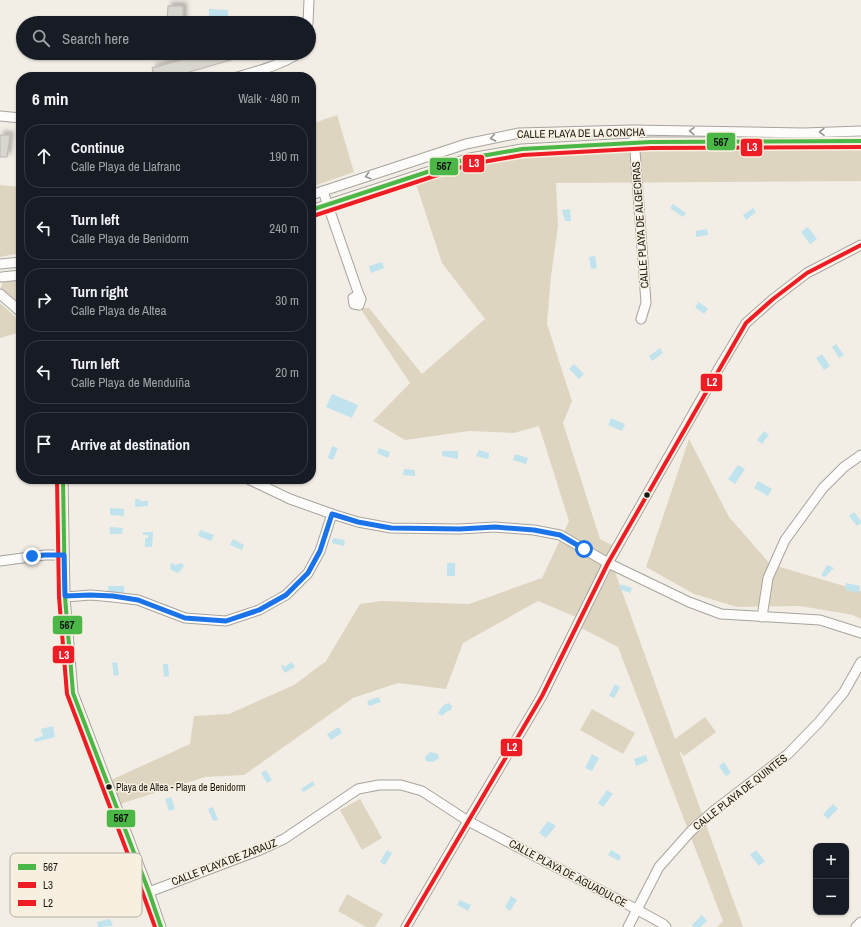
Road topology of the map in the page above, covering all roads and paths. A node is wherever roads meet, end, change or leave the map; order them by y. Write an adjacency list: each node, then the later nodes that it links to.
1 (309, 0): 2 (street)
2 (308, 16)
3 (286, 60): 4 (street)
4 (254, 72)
5 (0, 116): 6 (street)
6 (16, 118)
7 (633, 130): 8 (street, CALLE PLAYA DE LA CONCHA, one-way to 7); 10 (street, CALLE PLAYA DE ALGECIRAS); 11 (street, CALLE PLAYA DE LA CONCHA, one-way to 11)
8 (861, 131)
9 (861, 141): 10 (street, CALLE PLAYA DE LA CONCHA)
10 (634, 143): 13 (street, CALLE PLAYA DE LA CONCHA); 23 (street, CALLE PLAYA DE ALGECIRAS)
11 (323, 191): 12 (street, CALLE PLAYA DE LA CONCHA); 13 (street)
12 (316, 193)
13 (328, 204): 14 (street, CALLE PLAYA DE LA CONCHA); 21 (street)
14 (316, 208)
15 (861, 245): 30 (street)
16 (16, 262): 17 (street)
17 (0, 264): 19 (street)
18 (16, 276): 19 (street)
19 (1, 279)
20 (0, 294): 22 (street)
21 (359, 295)
22 (16, 308)
23 (641, 319)
24 (861, 455): 32 (street)
25 (63, 484): 28 (street)
26 (258, 484): 27 (street)
27 (332, 514): 30 (street); 31 (street)
28 (64, 555): 29 (street); 31 (street)
29 (0, 561)
30 (608, 563): 32 (street); 35 (street)
31 (65, 596): 36 (street)
32 (762, 617): 33 (street)
33 (861, 633)
34 (861, 662): 39 (street, CALLE PLAYA DE QUINTES)
35 (468, 820): 38 (street, CALLE PLAYA DE ZARAUZ); 39 (street, CALLE PLAYA DE AGUADULCE); 42 (street)
36 (134, 853)
37 (142, 874): 38 (street)
38 (149, 892): 41 (street)
39 (636, 909): 43 (street, CALLE PLAYA DE QUINTES); 44 (street, CALLE PLAYA DE AGUADULCE)
40 (861, 922): 45 (street)
41 (161, 927)
42 (406, 927)
43 (628, 927)
44 (666, 927)
45 (856, 927)

